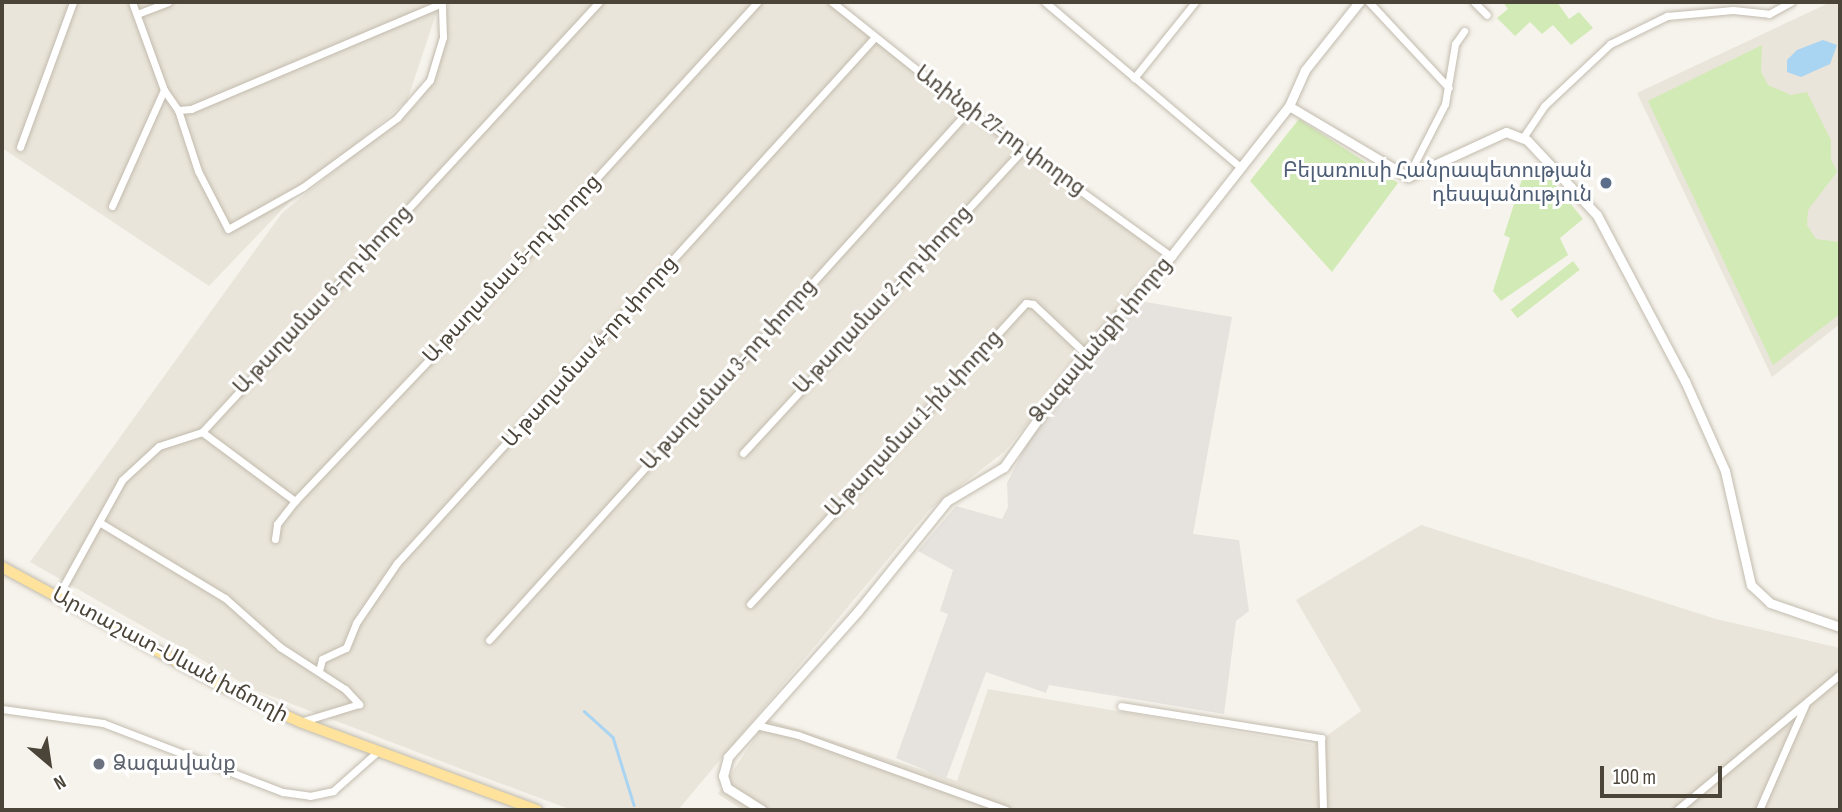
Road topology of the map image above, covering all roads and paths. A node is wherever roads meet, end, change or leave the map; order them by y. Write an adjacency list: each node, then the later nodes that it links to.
1 (73, 2): 25 (street)
2 (132, 2): 14 (street)
3 (168, 2): 14 (street)
4 (442, 2): 22 (street); 22 (street)
5 (600, 2): 32 (street, Ա թաղամաս 6-րդ փողոց)
6 (757, 2): 34 (street, Ա թաղամաս 5-րդ փողոց)
7 (832, 2): 17 (street, Առինջի 27-րդ փողոց)
8 (1045, 2): 18 (street)
9 (1195, 2): 18 (street)
10 (1359, 2): 21 (street, Ձագավանքի փողոց)
11 (1368, 2): 19 (street)
12 (1474, 2): 15 (street)
13 (1791, 2): 24 (street)
14 (137, 14): 20 (street)
15 (1487, 15)
16 (1465, 31): 19 (street)
17 (875, 37): 23 (street, Առինջի 27-րդ փողոց); 42 (street, Ա թաղամաս 4-րդ փողոց)
18 (1134, 78): 27 (street)
19 (1449, 88): 28 (street)
20 (164, 90): 22 (street); 29 (street)
21 (1289, 106): 27 (street, Ձագավանքի փողոց); 28 (street)
22 (178, 110)
23 (969, 110): 26 (street, Առինջի 27-րդ փողոց); 41 (street, Ա թաղամաս 3-րդ փողոց)
24 (1522, 138): 28 (street); 40 (street)
25 (20, 147)
26 (1024, 148): 30 (street, Առինջի 27-րդ փողոց); 33 (street, Ա թաղամաս 2-րդ փողոց)
27 (1240, 167): 30 (street, Ձագավանքի փողոց)
28 (1408, 177)
29 (112, 206)
30 (1171, 256): 31 (street, Ձագավանքի փողոց)
31 (1085, 352): 39 (street, Ա թաղամաս 1-ին փողոց); 48 (street, Ձագավանքի փողոց)
32 (202, 432): 34 (street); 35 (street, Ա թաղամաս 6-րդ փողոց)
33 (743, 453)
34 (295, 501): 36 (street, Ա թաղամաս 5-րդ փողոց)
35 (99, 522): 38 (street, Ա թաղամաս 6-րդ փողոց); 42 (street)
36 (275, 539)
37 (2, 566): 38 (main road, Արտաշատ-Սևան խճուղի)
38 (58, 596): 47 (main road, Արտաշատ-Սևան խճուղի)
39 (750, 604)
40 (1840, 627)
41 (489, 640)
42 (319, 671): 47 (street)
43 (1840, 674): 44 (street)
44 (1807, 701): 54 (street); 55 (street)
45 (1121, 706): 53 (street)
46 (2, 709): 49 (street)
47 (300, 722): 49 (main road, Արտաշատ-Սևան խճուղի)
48 (756, 725): 51 (street, Ձագավանքի փողոց); 52 (street)
49 (376, 753): 50 (main road, Արտաշատ-Սևան խճուղի)
50 (537, 810)
51 (762, 810)
52 (1006, 810)
53 (1323, 810)
54 (1677, 810)
55 (1759, 810)

